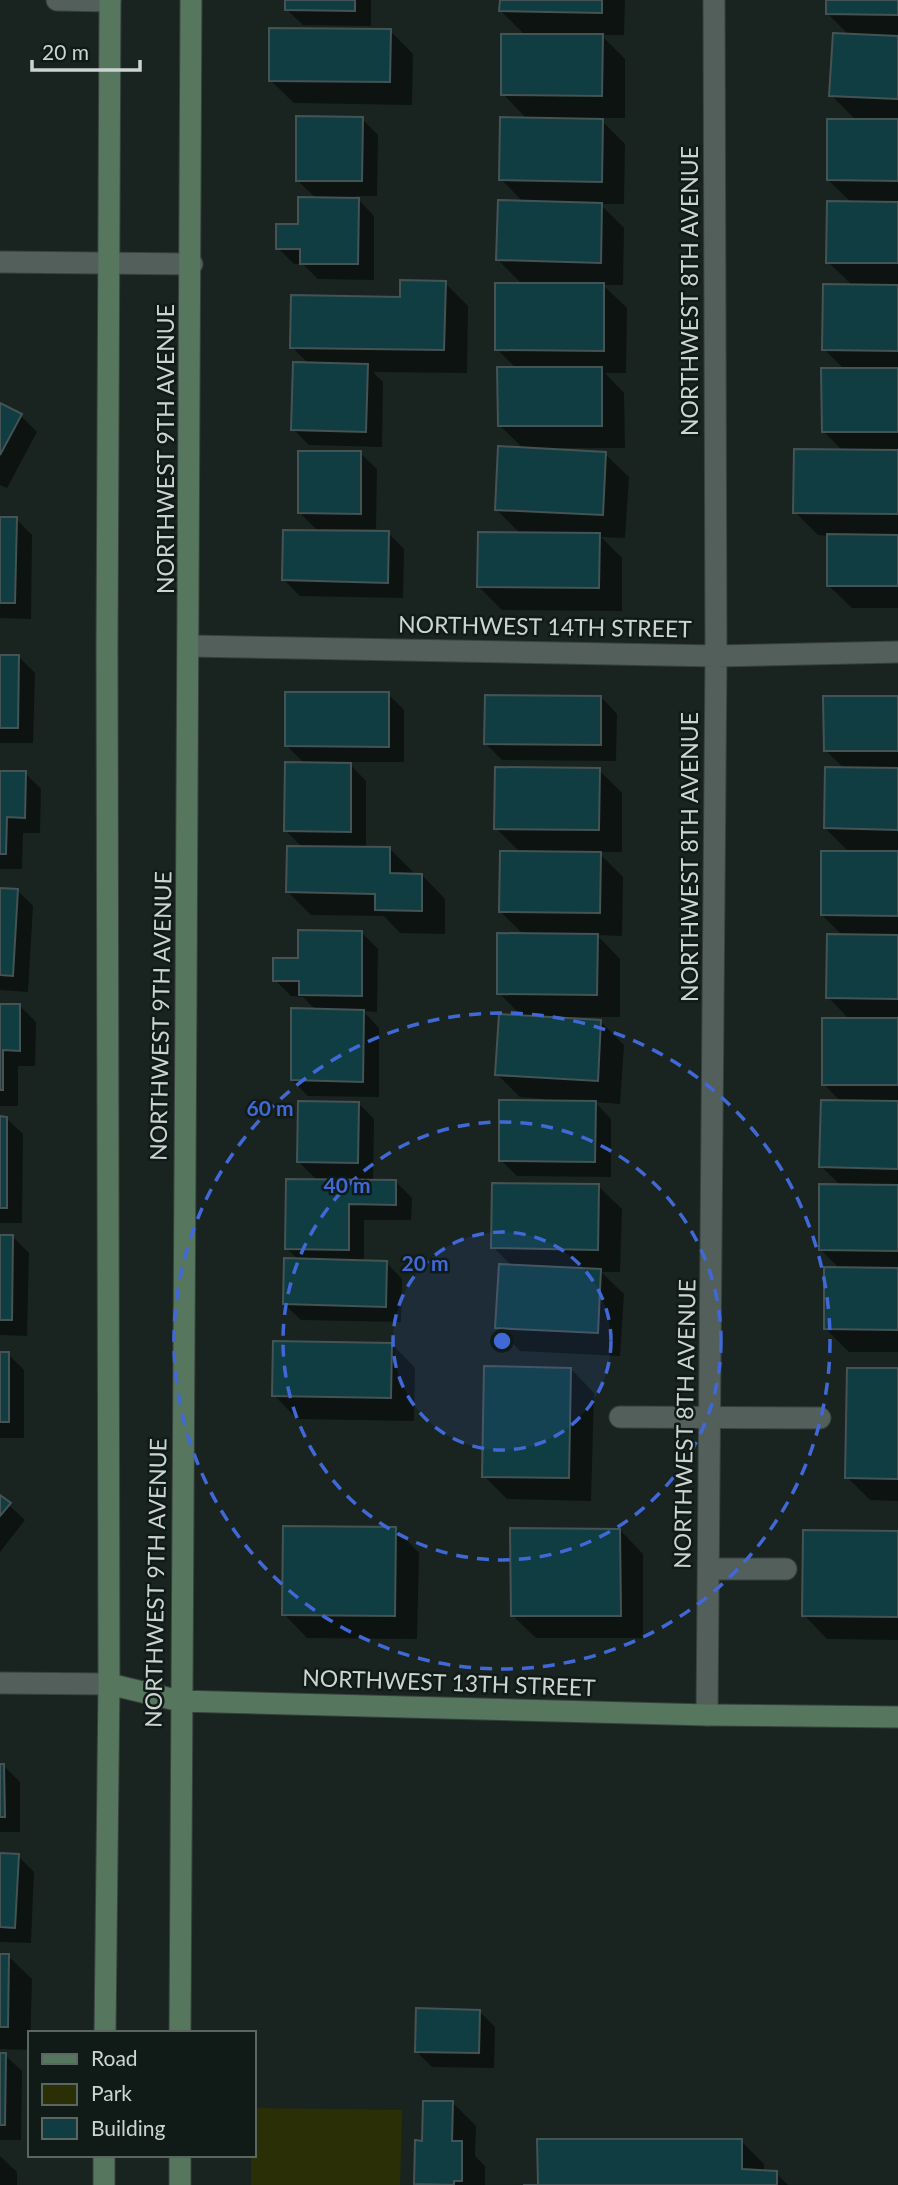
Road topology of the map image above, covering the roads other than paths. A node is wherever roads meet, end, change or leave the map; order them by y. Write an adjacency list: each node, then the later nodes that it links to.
1 (57, 0): 4 (street)
2 (191, 0): 7 (main road, NORTHWEST 9TH AVENUE)
3 (714, 0): 10 (street, NORTHWEST 8TH AVENUE)
4 (110, 1): 6 (main road, NORTHWEST 9TH AVENUE)
5 (0, 262): 6 (street)
6 (108, 263): 7 (street); 17 (main road, NORTHWEST 9TH AVENUE)
7 (192, 264): 8 (main road, NORTHWEST 9TH AVENUE)
8 (190, 646): 10 (street, NORTHWEST 14TH STREET); 18 (main road, NORTHWEST 9TH AVENUE)
9 (898, 652): 10 (street, NORTHWEST 14TH STREET)
10 (716, 656): 11 (street, NORTHWEST 8TH AVENUE)
11 (710, 1416): 12 (street); 13 (street); 14 (street, NORTHWEST 8TH AVENUE)
12 (620, 1417)
13 (820, 1418)
14 (709, 1569): 15 (street); 19 (street, NORTHWEST 8TH AVENUE)
15 (786, 1569)
16 (0, 1683): 17 (street, NORTHWEST 13TH STREET)
17 (109, 1684): 18 (main road, NORTHWEST 13TH STREET); 21 (main road, NORTHWEST 9TH AVENUE)
18 (180, 1701): 19 (main road, NORTHWEST 13TH STREET); 22 (main road, NORTHWEST 9TH AVENUE)
19 (707, 1715): 20 (main road, NORTHWEST 13TH STREET)
20 (898, 1717)
21 (105, 2031)
22 (180, 2031)
23 (104, 2157): 25 (main road)
24 (180, 2157): 26 (main road)
25 (104, 2185)
26 (180, 2185)

